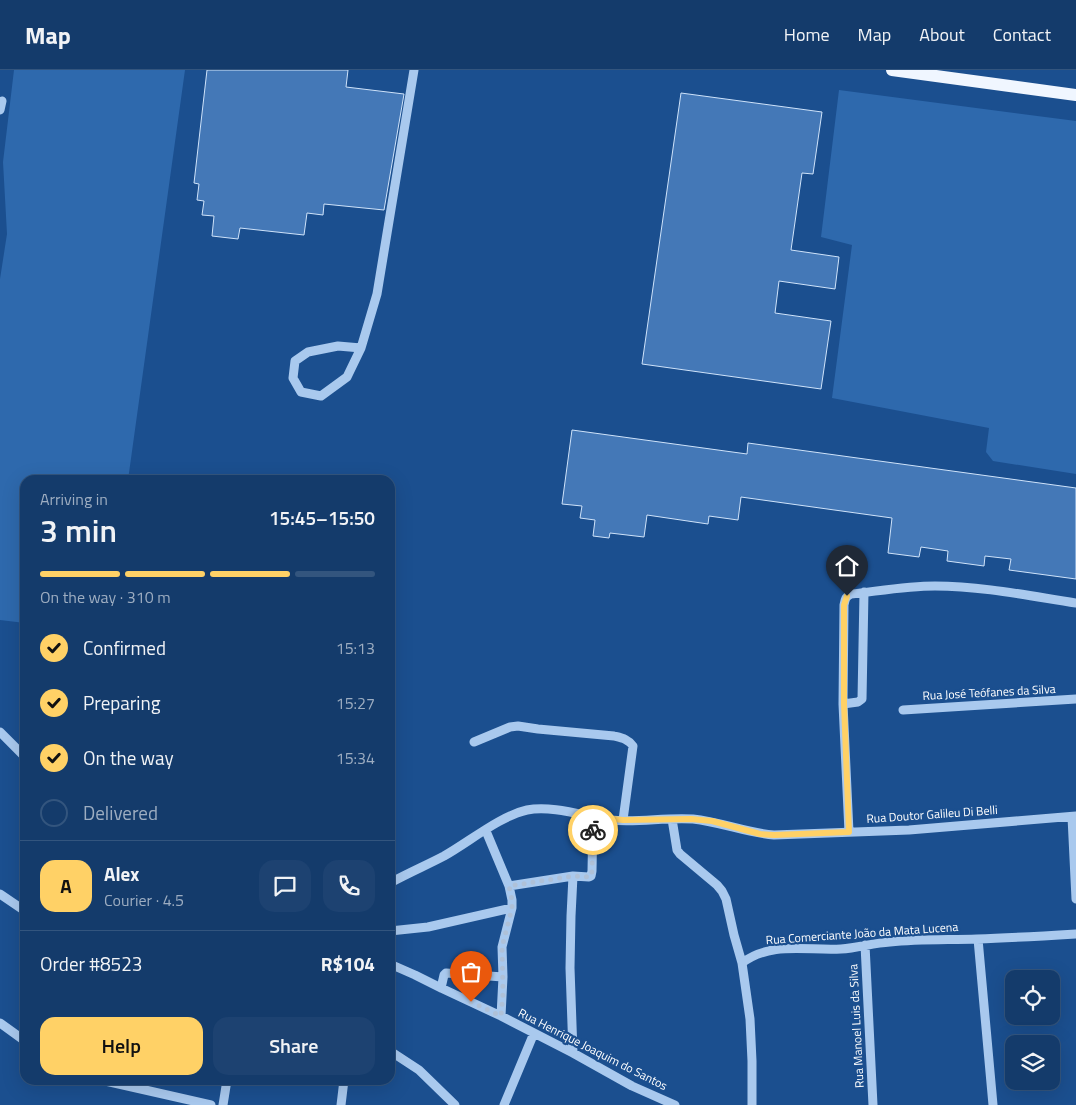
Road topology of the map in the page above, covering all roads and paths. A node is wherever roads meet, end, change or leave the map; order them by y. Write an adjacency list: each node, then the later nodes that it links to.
1 (414, 70): 4 (street)
2 (892, 70): 3 (main road)
3 (1076, 96)
4 (361, 348): 4 (street)
5 (864, 592): 6 (street); 8 (street); 8 (street)
6 (1076, 603)
7 (1076, 699): 9 (street, Rua José Teófanes da Silva)
8 (844, 704): 18 (street)
9 (903, 710)
10 (0, 732): 12 (street)
11 (474, 742): 16 (street)
12 (20, 752)
13 (1074, 816): 18 (street, Rua Doutor Galileu Di Belli); 23 (street)
14 (593, 817): 16 (street, Rua Doutor Galileu Di Belli); 17 (street, Rua Doutor Galileu Di Belli); 19 (street)
15 (672, 819): 16 (street, Rua Doutor Galileu Di Belli); 18 (street, Rua Doutor Galileu Di Belli); 30 (street)
16 (623, 820)
17 (486, 831): 20 (street, Rua Doutor Galileu Di Belli); 21 (street)
18 (849, 832)
19 (573, 876): 21 (street); 38 (street)
20 (395, 880)
21 (509, 886): 25 (street)
22 (0, 894): 24 (street)
23 (1076, 899)
24 (20, 908)
25 (512, 908): 26 (street); 32 (street)
26 (395, 931)
27 (1076, 934): 28 (street, Rua Comerciante João da Mata Lucena)
28 (978, 939): 29 (street, Rua Comerciante João da Mata Lucena); 51 (street)
29 (865, 946): 30 (street, Rua Comerciante João da Mata Lucena); 50 (street, Rua Manoel Luis da Silva)
30 (742, 963): 49 (street)
31 (395, 966): 33 (street, Rua Henrique Joaquim do Santos)
32 (503, 977): 33 (street); 34 (street)
33 (441, 988): 34 (street, Rua Henrique Joaquim do Santos)
34 (501, 1016): 36 (street, Rua Henrique Joaquim do Santos)
35 (0, 1023): 37 (street)
36 (534, 1033): 38 (street, Rua Henrique Joaquim do Santos); 47 (street)
37 (20, 1037)
38 (573, 1053): 48 (street, Rua Henrique Joaquim do Santos)
39 (395, 1054): 46 (street)
40 (123, 1085): 43 (street)
41 (226, 1085): 44 (street)
42 (343, 1085): 45 (street)
43 (211, 1105)
44 (223, 1105)
45 (341, 1105)
46 (455, 1105)
47 (504, 1105)
48 (676, 1105)
49 (752, 1105)
50 (873, 1105)
51 (992, 1105)

